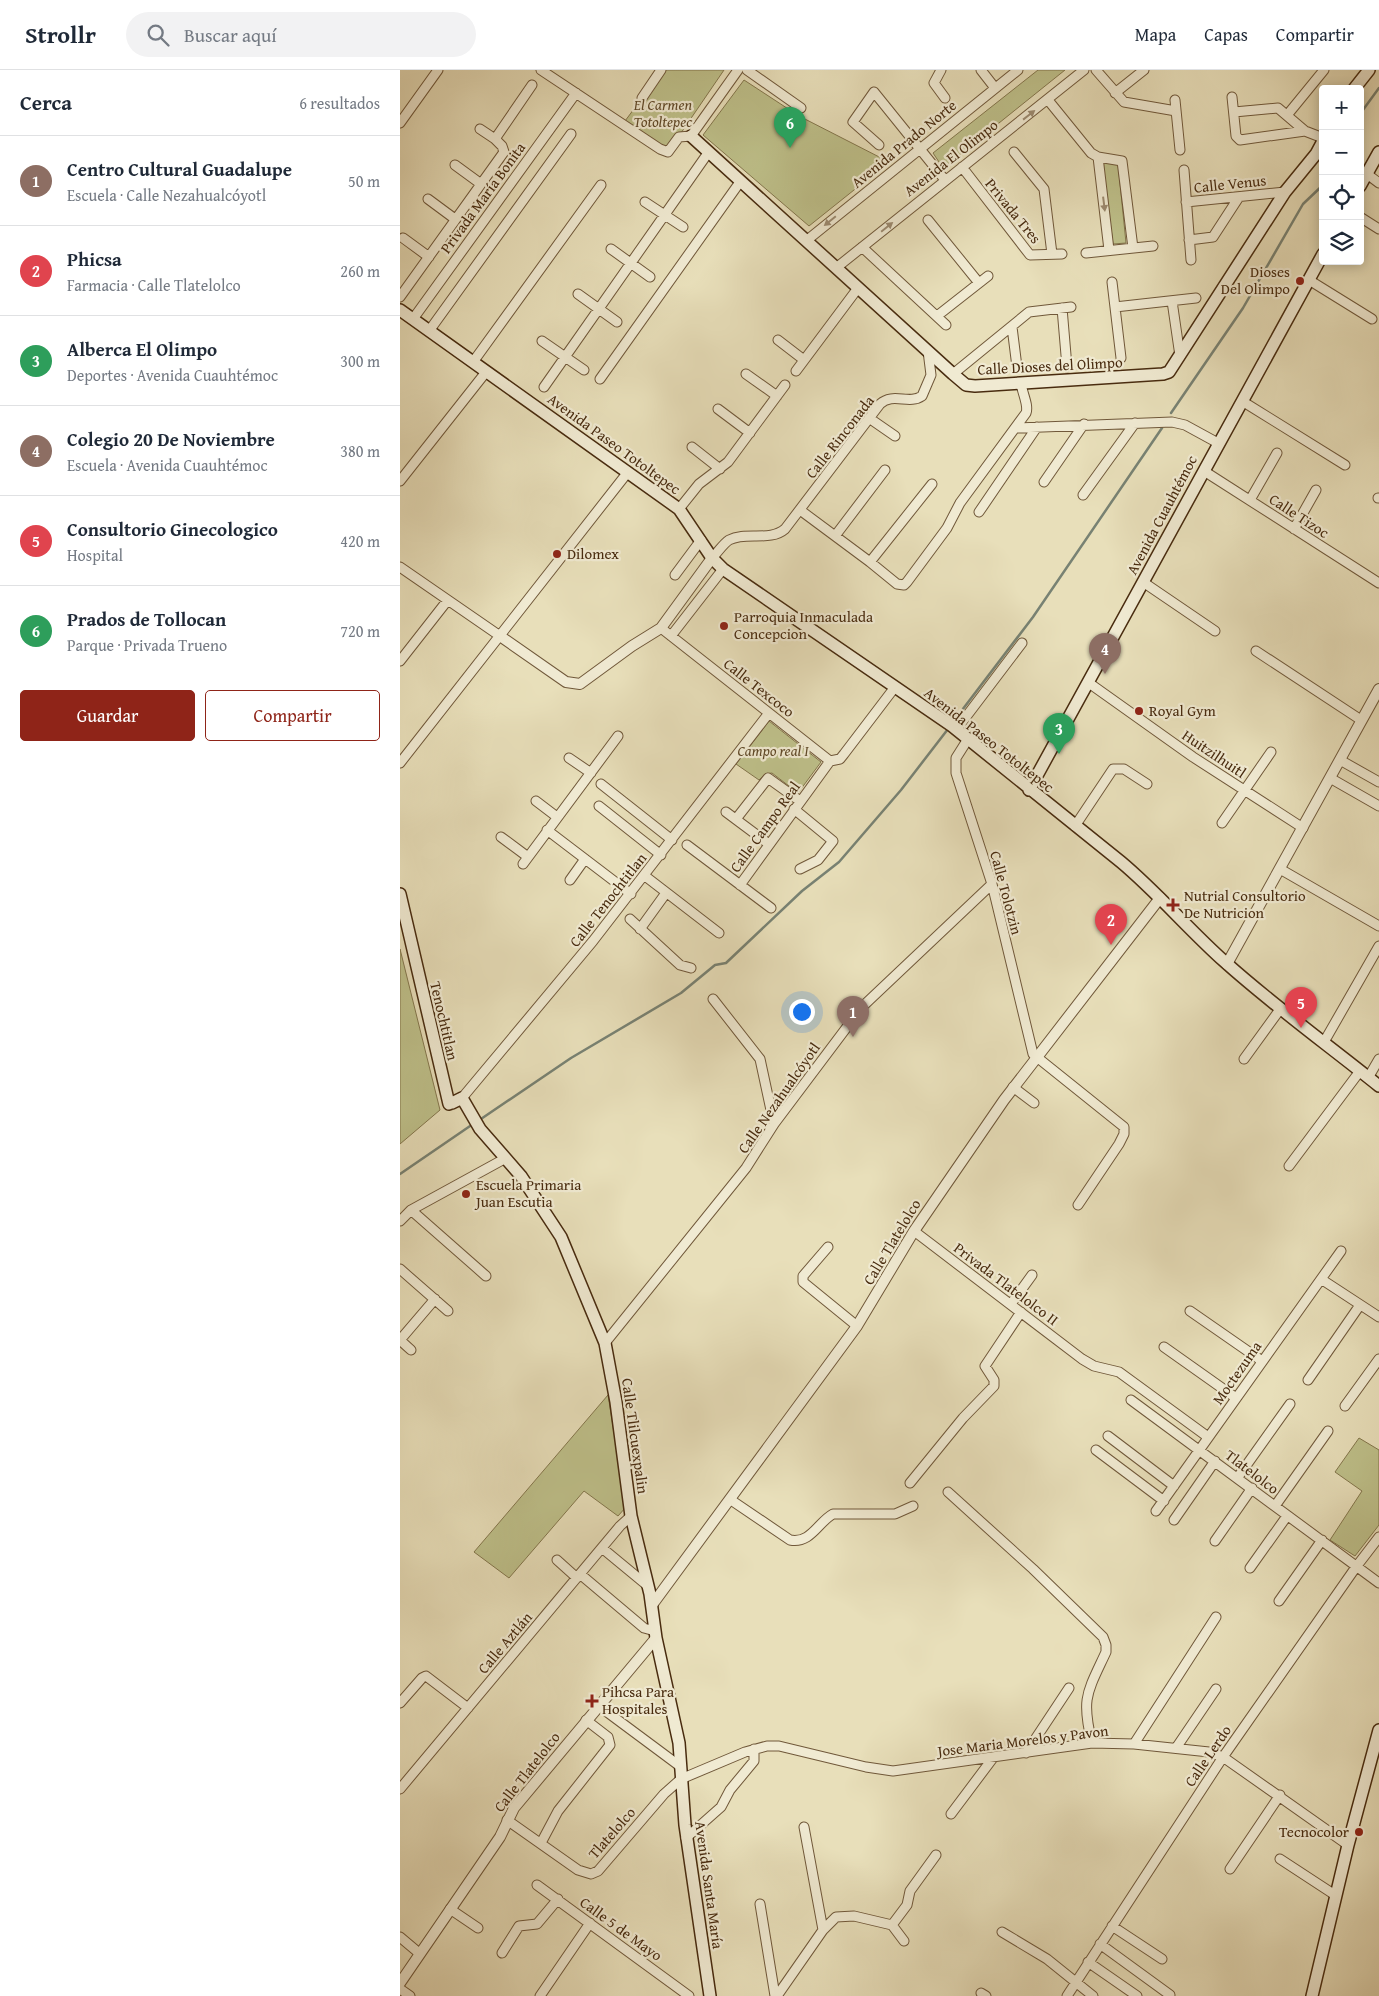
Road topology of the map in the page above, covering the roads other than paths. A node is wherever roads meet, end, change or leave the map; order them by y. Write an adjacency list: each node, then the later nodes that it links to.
1 (438, 70): 28 (street)
2 (541, 70): 17 (street)
3 (661, 70): 20 (street)
4 (738, 70): 32 (street)
5 (747, 70): 24 (street)
6 (942, 70): 21 (street)
7 (981, 70): 16 (street)
8 (1018, 70): 16 (street, Avenida Prado Norte)
9 (1084, 70): 22 (street, Avenida El Olimpo)
10 (1096, 70): 18 (street)
11 (1144, 70): 18 (street)
12 (1324, 70): 27 (street)
13 (1369, 70): 15 (main road)
14 (532, 85): 34 (street)
15 (1357, 85)
16 (995, 88): 36 (street, Avenida Prado Norte)
17 (576, 93): 32 (street); 94 (street, Privada María Bonita)
18 (1115, 93): 25 (street)
19 (1232, 97): 26 (street)
20 (642, 98)
21 (944, 98)
22 (1048, 100): 42 (street); 44 (street, Avenida El Olimpo, one-way to 22)
23 (1175, 100): 25 (street)
24 (801, 108)
25 (1176, 111): 38 (street)
26 (1234, 112): 27 (street); 30 (street)
27 (1288, 114): 30 (street)
28 (400, 124)
29 (480, 129): 34 (street)
30 (1305, 131): 33 (street)
31 (571, 134): 99 (street)
32 (691, 136): 41 (main road, Calle Dioses del Olimpo)
33 (1319, 137)
34 (494, 140): 51 (street)
35 (879, 145): 36 (street)
36 (920, 148): 48 (street); 65 (street, Avenida Prado Norte, one-way to 65)
37 (1319, 148): 53 (main road, Calle Dioses del Olimpo)
38 (1180, 150)
39 (1014, 152): 73 (street, Privada Tres)
40 (1379, 152): 46 (main road)
41 (708, 153): 49 (main road, Calle Dioses del Olimpo); 58 (street)
42 (1098, 157): 69 (street); 71 (street, one-way to 71)
43 (455, 165): 51 (street)
44 (962, 167): 48 (street, Avenida El Olimpo); 73 (street, Privada Tres)
45 (1184, 170): 57 (street)
46 (1367, 174): 47 (main road); 50 (street)
47 (1364, 179)
48 (945, 180): 68 (street, Avenida El Olimpo, one-way to 48)
49 (740, 182): 65 (main road, Calle Dioses del Olimpo); 115 (street)
50 (1379, 183)
51 (481, 184): 59 (street)
52 (601, 185): 107 (street)
53 (1285, 192): 54 (street, Calle Venus); 103 (main road, Calle Dioses del Olimpo)
54 (1239, 197): 57 (street, Calle Venus); 66 (street)
55 (428, 199): 59 (street)
56 (646, 202): 58 (street)
57 (1186, 202): 66 (street, Calle Venus)
58 (665, 215): 62 (street); 78 (street)
59 (456, 219): 75 (street)
60 (1364, 219): 63 (street)
61 (928, 220): 84 (street)
62 (683, 227)
63 (1379, 229)
64 (403, 238): 75 (street)
65 (806, 240): 79 (main road, Calle Dioses del Olimpo)
66 (1189, 240): 76 (street, Calle Venus)
67 (1153, 246): 69 (street)
68 (862, 247): 79 (street, Avenida El Olimpo); 93 (street)
69 (1133, 248): 71 (street)
70 (611, 249): 78 (street)
71 (1109, 250): 72 (street)
72 (1086, 253)
73 (1052, 254): 74 (street, Privada Tres)
74 (1062, 254)
75 (428, 257): 87 (street)
76 (1191, 260)
77 (1319, 261): 82 (main road, Avenida Cuauhtémoc)
78 (631, 263): 81 (street); 92 (street)
79 (836, 268): 85 (main road, Calle Dioses del Olimpo)
80 (988, 276): 84 (street)
81 (650, 277)
82 (1309, 280): 95 (street); 120 (main road, Avenida Cuauhtémoc)
83 (1112, 282): 90 (street)
84 (979, 283): 93 (street)
85 (858, 288): 102 (main road, Calle Dioses del Olimpo); 106 (street)
86 (578, 294): 92 (street)
87 (400, 297)
88 (1196, 298): 89 (street)
89 (1172, 301): 90 (street); 103 (street)
90 (1115, 307): 105 (street)
91 (400, 310): 94 (main road, Avenida Paseo Totoltepec)
92 (598, 310): 96 (street); 104 (street)
93 (937, 316): 97 (street)
94 (412, 319): 99 (main road, Avenida Paseo Totoltepec)
95 (1372, 319)
96 (617, 322)
97 (946, 325)
98 (1012, 327): 108 (street); 109 (street); 114 (street)
99 (429, 331): 107 (main road, Avenida Paseo Totoltepec)
100 (778, 340): 106 (street)
101 (542, 341): 104 (street)
102 (928, 351): 114 (main road, Calle Dioses del Olimpo); 122 (street, Calle Rinconada)
103 (1180, 356): 116 (main road, Calle Dioses del Olimpo)
104 (565, 357): 110 (street); 118 (street)
105 (1121, 358)
106 (804, 360): 111 (street)
107 (473, 362): 112 (main road, Avenida Paseo Totoltepec)
108 (1067, 367)
109 (1017, 368)
110 (584, 370)
111 (796, 371)
112 (486, 372): 136 (main road, Avenida Paseo Totoltepec); 137 (street)
113 (746, 374): 119 (street)
114 (953, 374): 116 (main road, Calle Dioses del Olimpo)
115 (600, 379)
116 (1021, 383): 126 (street)
117 (785, 385): 119 (street)
118 (544, 387)
119 (777, 396): 127 (street)
120 (1242, 401): 129 (main road, Avenida Cuauhtémoc); 132 (street)
121 (718, 409): 127 (street)
122 (869, 418): 128 (street); 144 (street, Calle Rinconada)
123 (1135, 423): 124 (street); 129 (street); 141 (street)
124 (1084, 424): 125 (street); 138 (street)
125 (1037, 427): 126 (street); 145 (street)
126 (1017, 428): 150 (street)
127 (750, 433): 133 (street)
128 (895, 436)
129 (1218, 443): 135 (main road, Avenida Cuauhtémoc)
130 (692, 447): 133 (street)
131 (1277, 453): 142 (street)
132 (1345, 465)
133 (720, 469): 143 (street)
134 (885, 470): 147 (street)
135 (1204, 471): 142 (street, Calle Tizoc); 154 (main road, Avenida Cuauhtémoc)
136 (628, 472): 143 (main road, Avenida Paseo Totoltepec); 159 (street)
137 (400, 481)
138 (1044, 482)
139 (932, 484): 150 (street)
140 (1316, 490): 146 (street)
141 (1083, 495)
142 (1250, 500): 146 (street, Calle Tizoc)
143 (679, 509): 148 (main road, Avenida Paseo Totoltepec)
144 (800, 510): 147 (street); 149 (street, Calle Rinconada)
145 (979, 512)
146 (1294, 529): 155 (street, Calle Tizoc)
147 (835, 536): 150 (street)
148 (701, 540): 149 (main road, Avenida Paseo Totoltepec); 153 (street)
149 (712, 558): 152 (main road, Avenida Paseo Totoltepec); 157 (street)
150 (871, 561)
151 (400, 567): 156 (street)
152 (723, 569): 160 (street); 165 (main road, Avenida Paseo Totoltepec)
153 (675, 575)
154 (1143, 582): 158 (street); 164 (main road, Avenida Cuauhtémoc)
155 (1379, 583)
156 (447, 601): 159 (street); 163 (street)
157 (661, 628): 159 (street); 160 (street, Calle Texcoco)
158 (1215, 630)
159 (500, 636): 176 (street)
160 (671, 636): 167 (street, Calle Texcoco)
161 (1022, 643): 169 (street)
162 (1256, 651): 168 (street)
163 (400, 661)
164 (1089, 682): 182 (main road, Avenida Cuauhtémoc); 183 (street, Huitzilhuitl)
165 (895, 687): 169 (main road, Avenida Paseo Totoltepec); 175 (street, Calle Campo Real)
166 (1379, 689): 168 (street)
167 (769, 713): 175 (street, Calle Texcoco); 197 (street, Calle Tenochtitlan)
168 (1362, 720): 174 (street)
169 (952, 727): 171 (main road, Avenida Paseo Totoltepec)
170 (618, 736): 177 (street)
171 (968, 739): 182 (main road, Avenida Paseo Totoltepec); 206 (street, Calle Tolotzin)
172 (1271, 752): 183 (street)
173 (569, 758): 177 (street)
174 (1340, 760): 178 (street); 179 (street)
175 (830, 762): 185 (street, Calle Campo Real)
176 (400, 763)
177 (590, 773): 190 (street)
178 (1330, 778): 187 (street); 194 (street)
179 (1379, 782)
180 (601, 784): 197 (street)
181 (1147, 784): 193 (street)
182 (1029, 790): 193 (main road, Avenida Paseo Totoltepec)
183 (1245, 791): 192 (street); 194 (street, Huitzilhuitl)
184 (536, 801): 190 (street)
185 (800, 801): 188 (street, Calle Campo Real); 191 (street)
186 (599, 806): 200 (street)
187 (1379, 806)
188 (794, 809): 198 (street, Calle Campo Real); 202 (street)
189 (726, 812): 191 (street)
190 (557, 817): 195 (street)
191 (736, 819): 198 (street)
192 (1222, 823)
193 (1075, 826): 211 (main road, Avenida Paseo Totoltepec)
194 (1303, 828): 203 (street)
195 (548, 830): 196 (street); 201 (street)
196 (501, 837)
197 (672, 840): 200 (street, Calle Tenochtitlan)
198 (768, 844): 207 (street, Calle Campo Real)
199 (687, 845): 207 (street)
200 (661, 855): 204 (street, Calle Tenochtitlan)
201 (585, 859): 205 (street); 210 (street)
202 (800, 869)
203 (1280, 869): 214 (street); 218 (street)
204 (644, 876): 208 (street); 210 (street, Calle Tenochtitlan)
205 (570, 880)
206 (992, 884): 223 (street, Calle Tolotzin); 231 (street, Calle Nezahualcóyotl)
207 (740, 885): 212 (street)
208 (666, 893): 215 (street); 216 (street)
209 (400, 894): 229 (main road, Tenochtitlan)
210 (631, 894): 229 (street, Calle Tenochtitlan)
211 (1160, 898): 218 (main road, Avenida Paseo Totoltepec); 223 (street, Calle Tlatelolco)
212 (771, 908)
213 (630, 919): 215 (street)
214 (1379, 926)
215 (640, 929): 219 (street)
216 (719, 933)
217 (1379, 946): 222 (street)
218 (1227, 964): 221 (main road, Avenida Paseo Totoltepec)
219 (691, 968)
220 (713, 999): 231 (street)
221 (1282, 1008): 222 (main road, Avenida Paseo Totoltepec); 224 (street)
222 (1324, 1042): 226 (main road, Avenida Paseo Totoltepec)
223 (1035, 1057): 228 (street, Calle Tlatelolco); 235 (street)
224 (1244, 1059)
225 (1379, 1059): 226 (street)
226 (1364, 1074): 227 (main road, Avenida Paseo Totoltepec); 234 (street)
227 (1379, 1086)
228 (1014, 1087): 230 (street); 238 (street, Calle Tlatelolco)
229 (455, 1101): 232 (main road, Tenochtitlan)
230 (1034, 1103)
231 (774, 1124): 253 (street, Calle Nezahualcóyotl)
232 (480, 1129): 233 (main road, Calle Tlilcuexpalin)
233 (506, 1158): 236 (street); 253 (main road, Calle Tlilcuexpalin)
234 (1289, 1166)
235 (1078, 1205)
236 (412, 1210): 237 (street); 243 (street)
237 (400, 1221)
238 (914, 1231): 246 (street, Privada Tlatelolco II); 252 (street, Calle Tlatelolco)
239 (828, 1247): 252 (street)
240 (1341, 1251): 244 (street, Moctezuma)
241 (400, 1269): 245 (street)
242 (1032, 1275): 246 (street)
243 (486, 1276)
244 (1321, 1278): 247 (street); 257 (street, Moctezuma)
245 (435, 1300): 249 (street); 255 (street)
246 (1011, 1304): 250 (street, Privada Tlatelolco II)
247 (1360, 1305): 251 (street); 258 (street)
248 (1190, 1310): 257 (street)
249 (448, 1311)
250 (1021, 1312): 265 (street, Privada Tlatelolco II); 270 (street)
251 (1379, 1317)
252 (857, 1326): 274 (street, Calle Tlatelolco)
253 (605, 1343): 279 (main road, Calle Tlilcuexpalin)
254 (1164, 1347): 259 (street)
255 (411, 1350)
256 (1379, 1359): 262 (street)
257 (1262, 1361): 259 (street, Moctezuma)
258 (1308, 1380)
259 (1236, 1398): 265 (street, Moctezuma)
260 (1131, 1400): 267 (street, Tlatelolco)
261 (1290, 1404): 269 (street)
262 (1345, 1406)
263 (1328, 1431): 277 (street)
264 (1108, 1436): 271 (street)
265 (1208, 1437): 267 (street, Moctezuma)
266 (1096, 1450): 275 (street)
267 (1199, 1450): 268 (street, Tlatelolco); 271 (street, Moctezuma)
268 (1215, 1461): 269 (street, Tlatelolco); 281 (street)
269 (1238, 1478): 272 (street, Tlatelolco)
270 (910, 1483)
271 (1174, 1486): 275 (street, Moctezuma)
272 (1252, 1488): 277 (street, Tlatelolco); 283 (street)
273 (948, 1492): 303 (street)
274 (731, 1500): 276 (street); 293 (street, Calle Tlatelolco)
275 (1164, 1501): 278 (street, Moctezuma)
276 (913, 1506)
277 (1275, 1506): 280 (street, Tlatelolco)
278 (1156, 1512)
279 (631, 1516): 285 (street, Calle Aztlán); 291 (main road, Calle Tlilcuexpalin)
280 (1287, 1516): 284 (street, Tlatelolco); 288 (street)
281 (1174, 1520)
282 (1379, 1537): 287 (street, Calle Lerdo)
283 (1214, 1540)
284 (1322, 1540): 287 (street, Tlatelolco); 292 (street)
285 (602, 1548): 289 (street, Calle Aztlán); 291 (street)
286 (557, 1560): 289 (street)
287 (1356, 1566): 290 (street, Tlatelolco); 308 (street, Calle Lerdo)
288 (1250, 1568)
289 (579, 1576): 295 (street); 300 (street, Calle Aztlán)
290 (1379, 1583)
291 (648, 1586): 293 (main road, Calle Tlilcuexpalin)
292 (1279, 1600)
293 (652, 1605): 295 (main road, Calle Tlilcuexpalin)
294 (1216, 1617): 304 (street)
295 (655, 1634): 299 (street, Calle Tlatelolco); 310 (main road, Calle Tlilcuexpalin)
296 (1069, 1688): 307 (street)
297 (1216, 1689): 305 (street)
298 (400, 1703): 300 (street)
299 (599, 1706): 301 (street, Calle Tlatelolco); 310 (street)
300 (468, 1708): 311 (street, Calle Aztlán)
301 (586, 1720): 314 (street, Calle Tlatelolco); 317 (street)
302 (1379, 1730): 318 (main road)
303 (1092, 1744): 304 (street, Jose Maria Morelos y Pavon); 307 (street, Jose Maria Morelos y Pavon)
304 (1134, 1744): 305 (street, Jose Maria Morelos y Pavon)
305 (1176, 1748): 308 (street, Jose Maria Morelos y Pavon)
306 (754, 1749): 309 (street, Jose Maria Morelos y Pavon); 310 (street, Jose Maria Morelos y Pavon); 316 (street)
307 (1026, 1753): 309 (street, Jose Maria Morelos y Pavon)
308 (1223, 1757): 312 (street, Jose Maria Morelos y Pavon); 329 (street, Calle Lerdo)
309 (993, 1758): 313 (street)
310 (681, 1773): 316 (main road, Avenida Santa María); 317 (street, Tlatelolco)
311 (400, 1789)
312 (1280, 1794): 318 (street, Jose Maria Morelos y Pavon); 321 (street)
313 (951, 1814)
314 (507, 1820): 317 (street, Tlatelolco); 326 (street, Calle Tlatelolco)
315 (804, 1827): 331 (street)
316 (686, 1838): 347 (main road, Avenida Santa María)
317 (541, 1843)
318 (1348, 1845): 323 (main road)
319 (936, 1854): 328 (street)
320 (1280, 1859): 323 (street)
321 (1230, 1869)
322 (537, 1885): 324 (street, Calle 5 de Mayo)
323 (1335, 1895): 352 (main road)
324 (558, 1899): 327 (street, Calle 5 de Mayo); 337 (street)
325 (760, 1904): 348 (street)
326 (450, 1909): 330 (street); 336 (street, Calle Tlatelolco)
327 (590, 1923): 345 (street); 346 (street, Calle 5 de Mayo)
328 (892, 1925): 331 (street); 334 (street)
329 (1112, 1926): 335 (street, Calle Lerdo); 338 (street)
330 (478, 1928)
331 (823, 1930): 348 (street)
332 (1002, 1932): 341 (street)
333 (400, 1937): 336 (street)
334 (904, 1940)
335 (1100, 1944): 339 (street, Calle Lerdo); 343 (street)
336 (419, 1953): 340 (street, Calle Tlatelolco)
337 (502, 1953)
338 (1162, 1959)
339 (1088, 1962): 341 (street, Calle Lerdo); 351 (street)
340 (400, 1983)
341 (1075, 1983): 349 (street, Calle Lerdo); 350 (street)
342 (400, 1989): 344 (street)
343 (1170, 1995)
344 (410, 1996)
345 (540, 1996)
346 (689, 1996)
347 (710, 1996)
348 (776, 1996)
349 (1067, 1996)
350 (1093, 1996)
351 (1137, 1996)
352 (1312, 1996)

